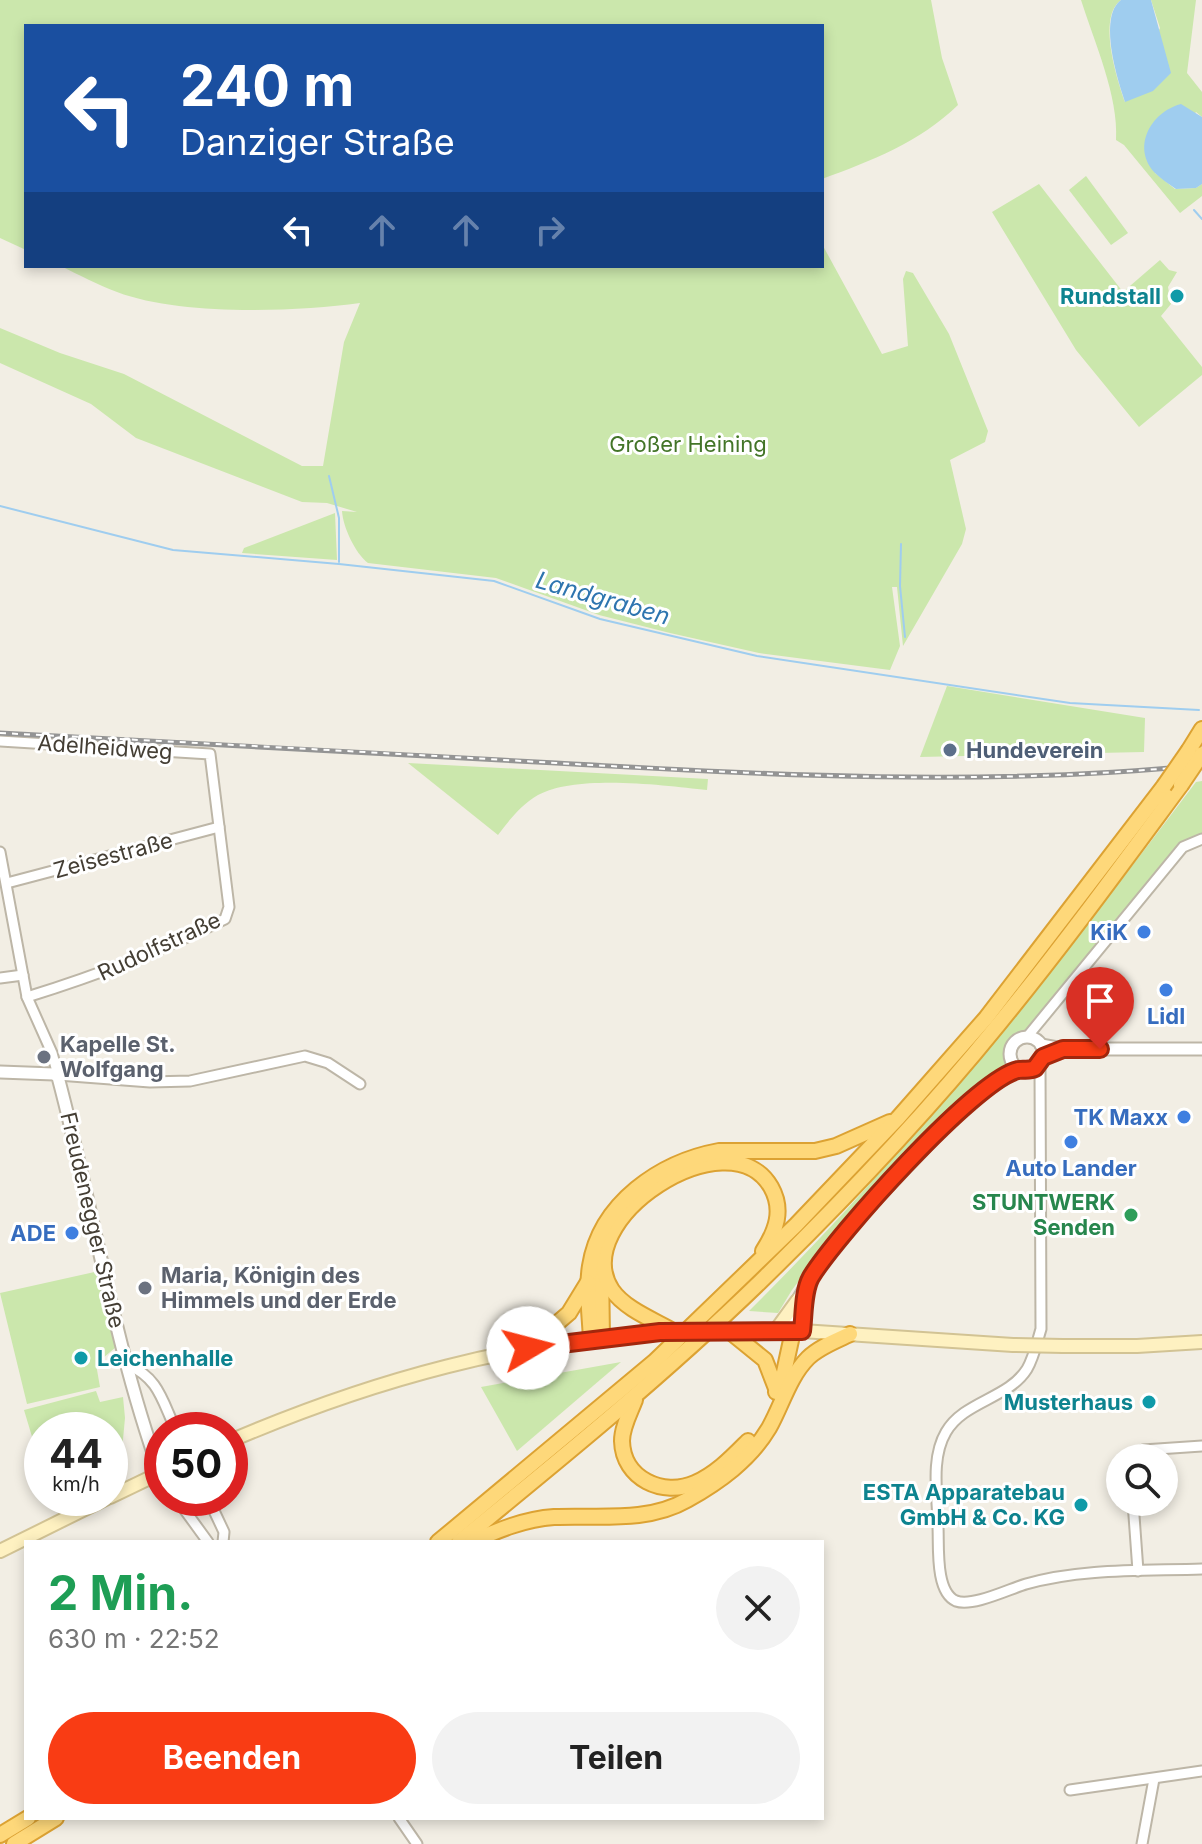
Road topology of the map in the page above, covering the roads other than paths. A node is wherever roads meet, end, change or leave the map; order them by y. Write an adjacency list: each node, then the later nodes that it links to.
1 (1202, 729): 3 (highway)
2 (0, 741): 4 (street, Adelheidweg)
3 (1195, 752): 17 (highway, bridge); 33 (highway, bridge)
4 (210, 754): 5 (street, Rudolfstraße)
5 (219, 827): 8 (street, Zeisestraße); 11 (street, Rudolfstraße)
6 (1202, 839): 13 (street)
7 (0, 852): 8 (street)
8 (4, 876): 9 (street)
9 (23, 975): 10 (street); 11 (street)
10 (0, 978)
11 (27, 997): 15 (street)
12 (1202, 1049): 13 (street)
13 (1031, 1056): 20 (street); 50 (street)
14 (0, 1072): 15 (street)
15 (58, 1075): 16 (street); 31 (street, Freudenegger Straße)
16 (360, 1084)
17 (898, 1118): 19 (highway); 21 (highway)
18 (602, 1260): 19 (highway); 24 (highway); 28 (highway)
19 (750, 1272): 45 (highway)
20 (810, 1279): 22 (street); 25 (street)
21 (588, 1281): 28 (highway); 30 (highway)
22 (797, 1301): 23 (main road); 25 (street)
23 (776, 1330): 25 (main road); 26 (main road)
24 (673, 1331): 26 (main road, bridge); 28 (main road)
25 (798, 1331): 27 (main road); 32 (highway)
26 (736, 1333): 32 (highway)
27 (850, 1334): 29 (main road, bridge); 32 (highway)
28 (596, 1339): 30 (main road)
29 (1202, 1342)
30 (528, 1348): 36 (main road)
31 (128, 1365): 34 (street); 35 (street, Freudenegger Straße)
32 (782, 1389): 33 (highway); 47 (highway)
33 (637, 1396): 46 (highway)
34 (168, 1412)
35 (144, 1425)
36 (248, 1433)
37 (1202, 1446): 38 (street)
38 (1178, 1447)
39 (71, 1516): 48 (main road)
40 (189, 1516): 43 (street)
41 (216, 1516): 44 (street)
42 (1134, 1516): 50 (street)
43 (207, 1540)
44 (223, 1540)
45 (440, 1540)
46 (461, 1540)
47 (478, 1540)
48 (0, 1551)
49 (1202, 1569): 50 (street)
50 (1138, 1571)
51 (1202, 1771): 52 (street)
52 (1154, 1779): 53 (street); 60 (street)
53 (1070, 1790)
54 (25, 1820): 57 (highway)
55 (53, 1820): 58 (highway)
56 (400, 1820): 59 (street)
57 (0, 1835)
58 (14, 1844)
59 (417, 1844)
60 (1142, 1844)

